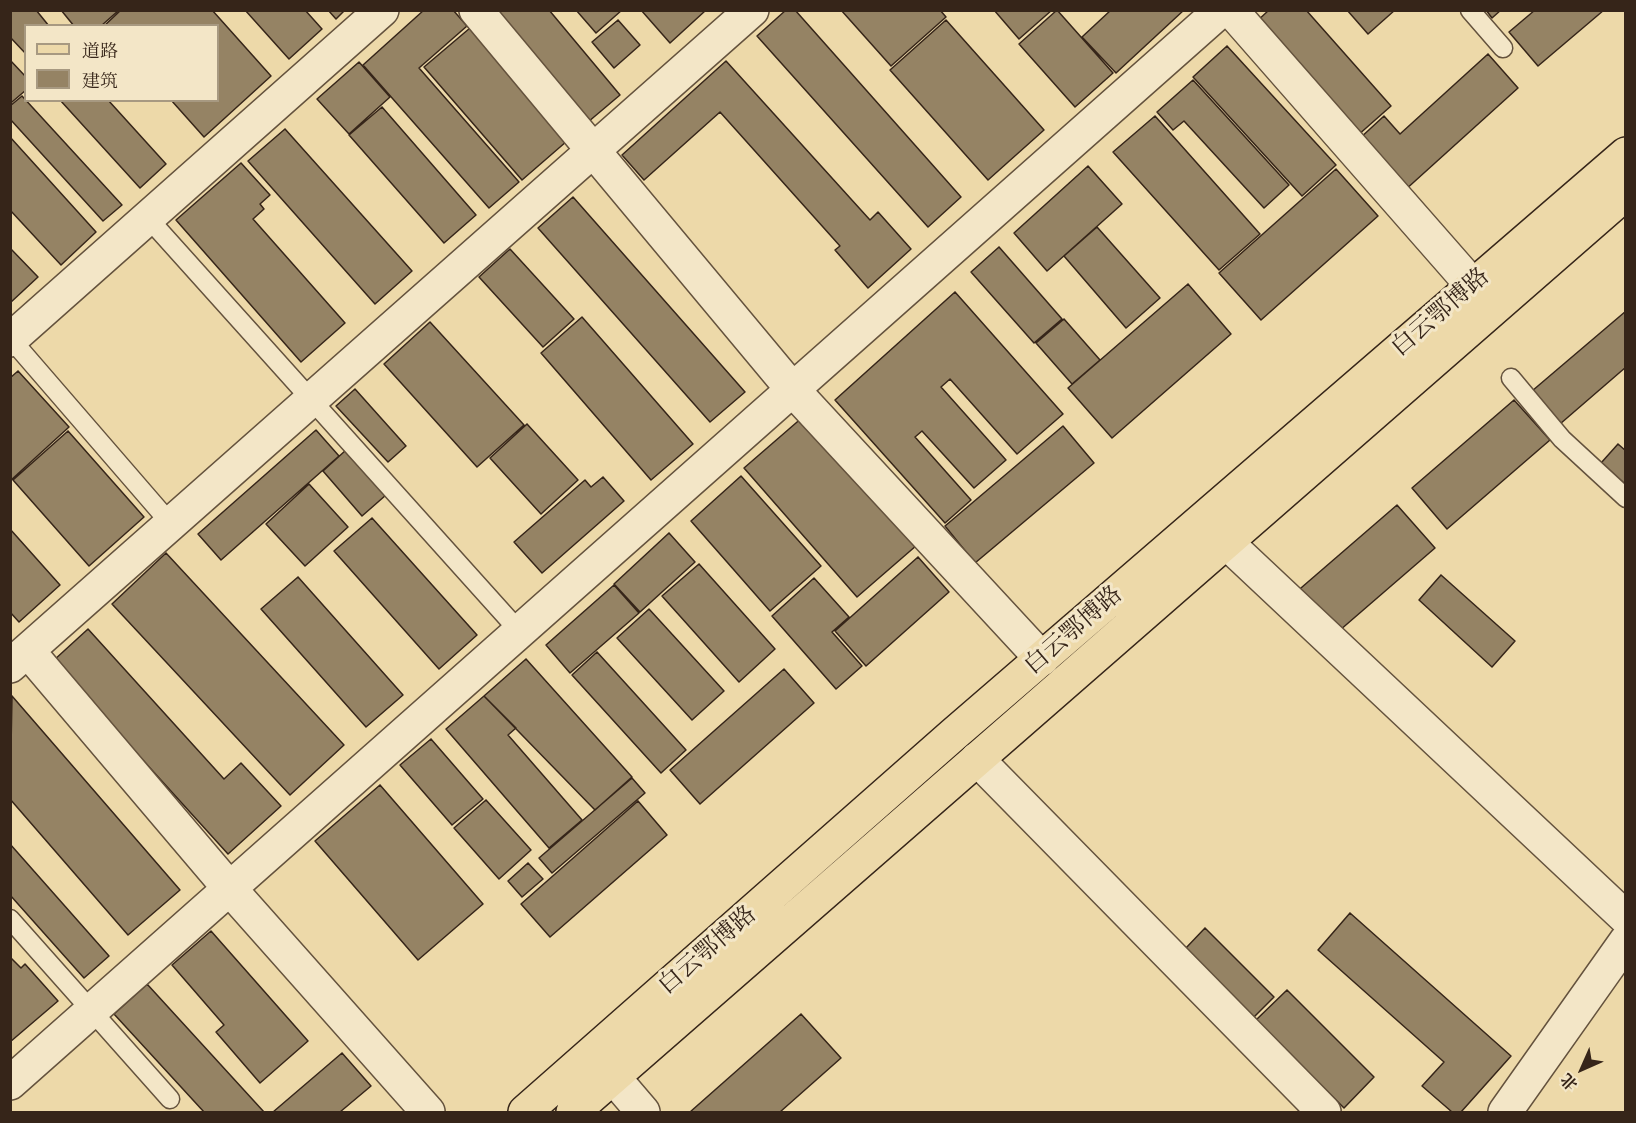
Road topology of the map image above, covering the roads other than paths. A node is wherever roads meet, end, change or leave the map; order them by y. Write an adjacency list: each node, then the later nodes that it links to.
1 (382, 10): 11 (street)
2 (476, 10): 8 (street)
3 (752, 10): 8 (street)
4 (1221, 10): 15 (street)
5 (1232, 10): 12 (street)
6 (1470, 10): 7 (lane)
7 (1503, 48)
8 (594, 150): 15 (street); 16 (street)
9 (1626, 154): 12 (main road, 白云鄂博路)
10 (1626, 193): 19 (main road, 白云鄂博路)
11 (148, 218): 13 (street); 16 (lane)
12 (1473, 286): 22 (main road, 白云鄂博路)
13 (11, 339): 18 (lane)
14 (1511, 378): 17 (lane)
15 (793, 390): 20 (street); 22 (street)
16 (311, 400): 18 (street); 20 (lane)
17 (1626, 498)
18 (171, 524): 21 (street)
19 (1226, 542): 23 (main road, 白云鄂博路); 25 (street)
20 (520, 632): 24 (street)
21 (19, 658): 24 (street)
22 (1042, 659): 29 (main road, 白云鄂博路)
23 (978, 759): 29 (main road, 白云鄂博路); 36 (street)
24 (230, 889): 28 (street); 32 (street)
25 (1626, 918)
26 (10, 919): 28 (lane)
27 (1626, 941): 37 (street)
28 (91, 1011): 30 (street); 31 (lane)
29 (603, 1065): 33 (main road, 白云鄂博路); 34 (main road, 白云鄂博路); 35 (street)
30 (10, 1083)
31 (170, 1099)
32 (428, 1113)
33 (525, 1113)
34 (573, 1113)
35 (643, 1113)
36 (1324, 1113)
37 (1505, 1113)

